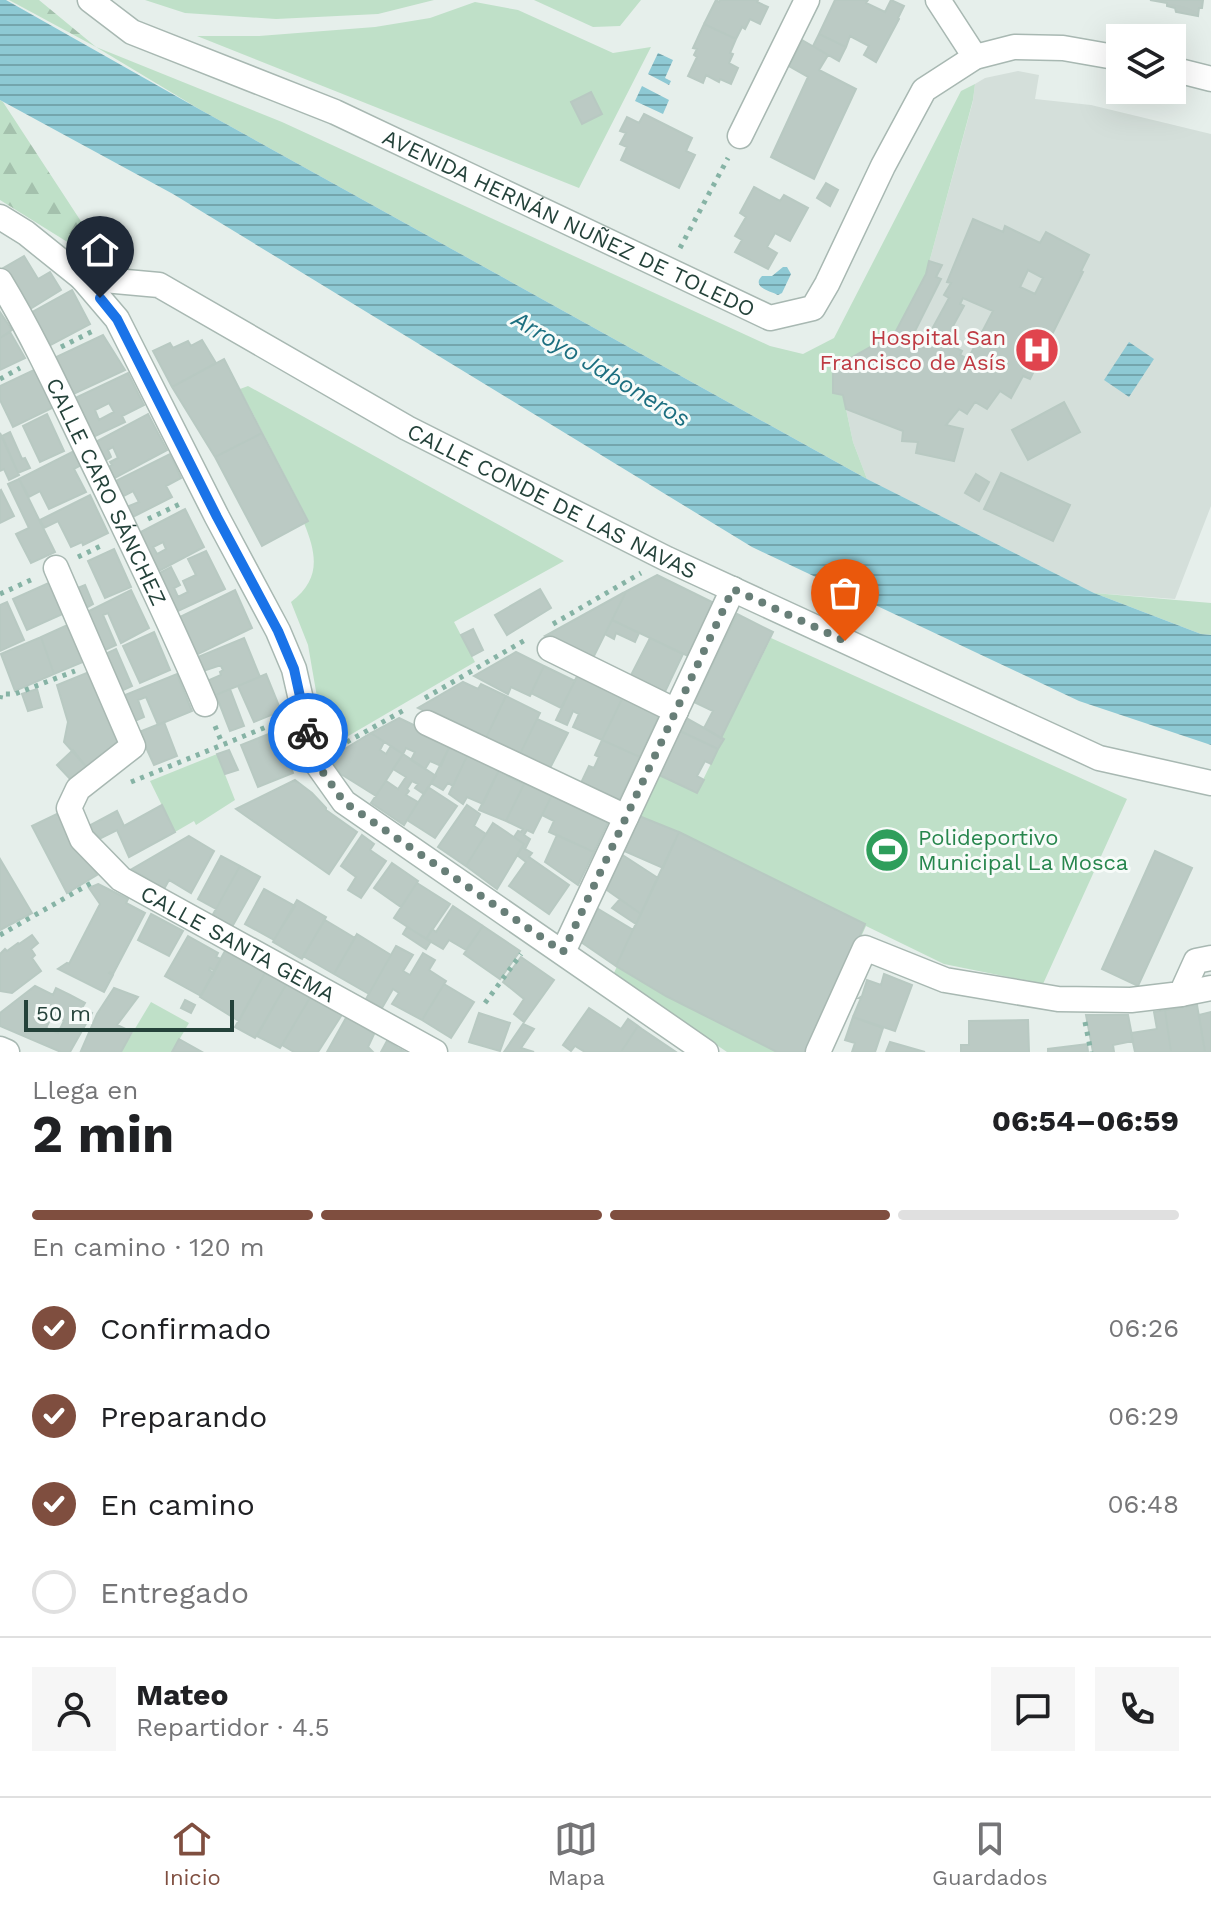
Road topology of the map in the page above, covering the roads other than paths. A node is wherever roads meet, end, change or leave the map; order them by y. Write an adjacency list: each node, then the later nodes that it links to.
1 (90, 0): 5 (street, AVENIDA HERNÁN NUÑEZ DE TOLEDO)
2 (807, 0): 8 (street)
3 (938, 0): 5 (street)
4 (1106, 56): 5 (street, AVENIDA HERNÁN NUÑEZ DE TOLEDO)
5 (975, 57)
6 (1186, 73): 7 (street)
7 (1211, 79)
8 (734, 146)
9 (0, 217): 10 (street)
10 (82, 278): 13 (street, CALLE CONDE DE LAS NAVAS); 20 (street)
11 (0, 281): 15 (street, CALLE CARO SÁNCHEZ)
12 (46, 573): 26 (street, CALLE SANTA GEMA)
13 (733, 589): 16 (street); 18 (street, CALLE CONDE DE LAS NAVAS)
14 (543, 637): 16 (street)
15 (205, 704)
16 (676, 711): 19 (street)
17 (427, 723): 19 (street)
18 (1211, 783)
19 (626, 817): 20 (street)
20 (563, 952): 27 (street)
21 (1211, 958): 23 (street)
22 (1211, 988): 23 (street)
23 (1181, 994): 28 (street)
24 (0, 1049): 25 (street)
25 (7, 1052)
26 (435, 1052)
27 (706, 1052)
28 (818, 1052)

